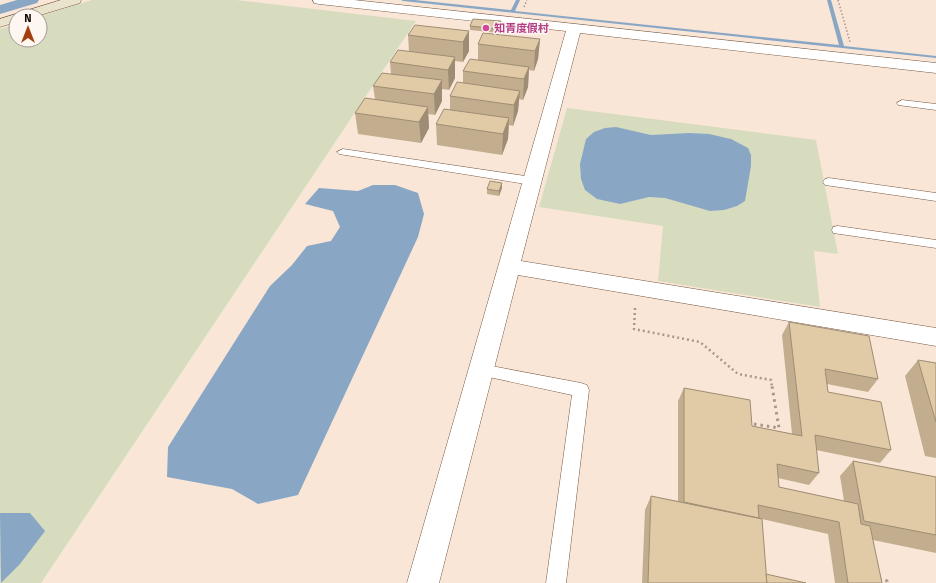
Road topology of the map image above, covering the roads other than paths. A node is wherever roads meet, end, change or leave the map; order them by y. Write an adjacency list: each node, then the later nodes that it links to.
1 (75, 0): 3 (street)
2 (319, 0): 4 (street)
3 (48, 8)
4 (574, 28): 5 (street); 9 (street)
5 (936, 68)
6 (902, 103): 7 (lane)
7 (936, 107)
8 (343, 152): 9 (lane)
9 (532, 181): 14 (street)
10 (829, 182): 11 (lane)
11 (936, 197)
12 (838, 230): 13 (lane)
13 (936, 244)
14 (509, 266): 15 (street); 16 (street)
15 (936, 337)
16 (481, 370): 17 (street); 18 (lane)
17 (423, 583)
18 (556, 583)

